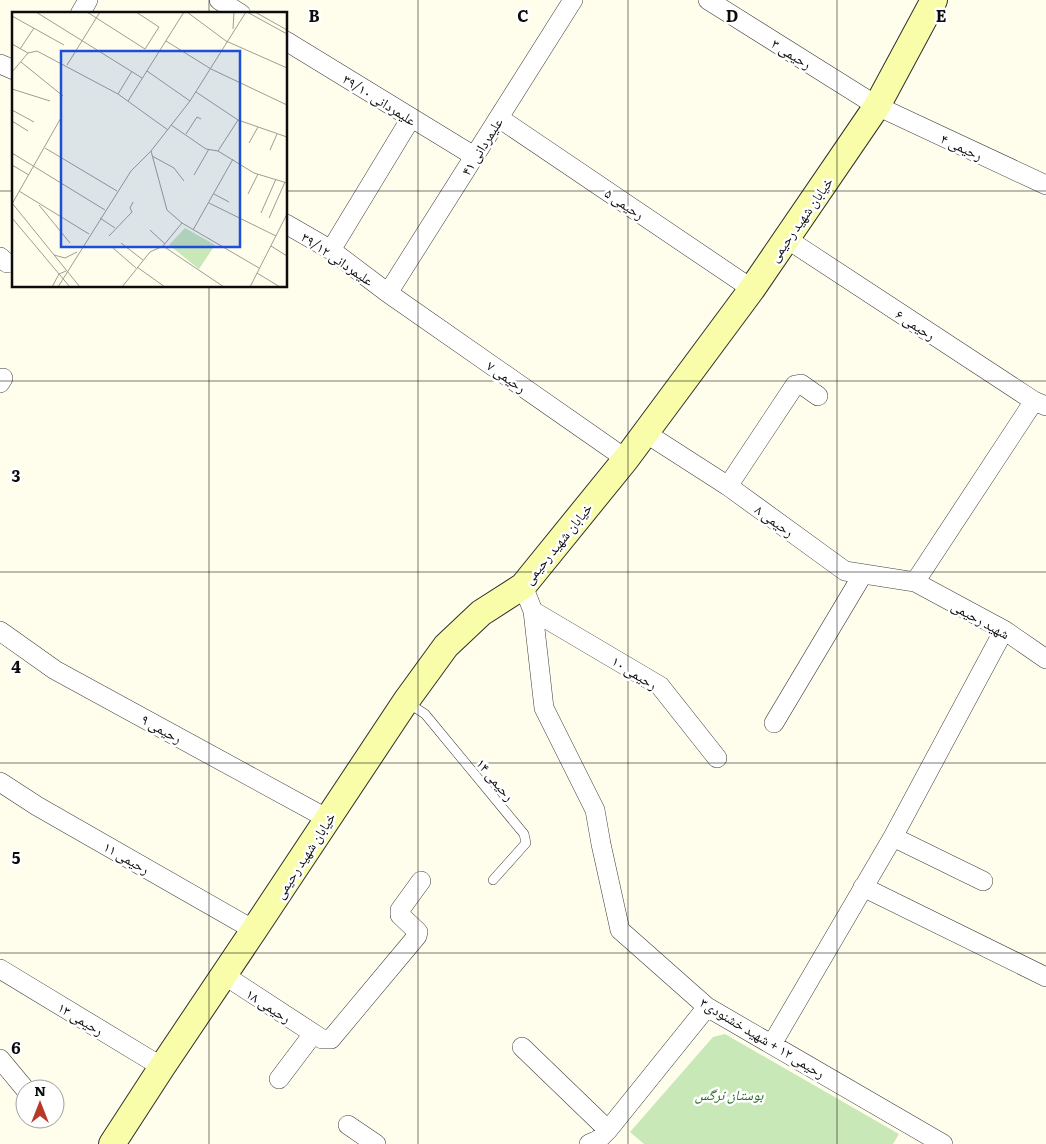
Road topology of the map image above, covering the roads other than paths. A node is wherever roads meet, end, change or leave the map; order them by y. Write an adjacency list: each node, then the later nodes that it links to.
1 (88, 0): 6 (street)
2 (218, 0): 7 (street)
3 (573, 0): 13 (street, علیمردانی ۴۱)
4 (708, 0): 11 (street, رحیمی ۳)
5 (934, 0): 11 (street, خیابان شهید رحیمی)
6 (81, 12)
7 (238, 12)
8 (288, 42): 12 (street, علیمردانی ۳۹/۱۰)
9 (0, 64): 10 (street)
10 (12, 69)
11 (877, 106): 15 (street, رحیمی ۴); 17 (street, خیابان شهید رحیمی)
12 (411, 118): 14 (street, علیمردانی ۳۹/۱۰); 18 (street)
13 (499, 118): 14 (street, علیمردانی ۴۱); 19 (street, رحیمی ۵)
14 (474, 156): 20 (street, علیمردانی ۴۱)
15 (1046, 185)
16 (288, 225): 18 (street, علیمردانی ۳۹/۱۲)
17 (787, 239): 19 (street, خیابان شهید رحیمی); 22 (street, رحیمی ۶)
18 (331, 250): 20 (street, علیمردانی ۳۹/۱۲)
19 (752, 289): 23 (street, خیابان شهید رحیمی)
20 (388, 293): 24 (street, رحیمی ۷)
21 (818, 396): 25 (street)
22 (1040, 404): 27 (street)
23 (644, 432): 24 (street, خیابان شهید رحیمی); 25 (street, رحیمی ۸)
24 (626, 458): 28 (street, خیابان شهید رحیمی)
25 (728, 486): 26 (street, رحیمی ۸)
26 (864, 574): 27 (street, رحیمی ۸); 34 (street)
27 (915, 582): 30 (street, شهید رحیمی)
28 (523, 586): 29 (street, رحیمی ۱۲ + شهید خشنودی۳); 33 (street, خیابان شهید رحیمی)
29 (533, 611): 35 (street, رحیمی ۱۰); 47 (street, رحیمی ۱۲ + شهید خشنودی۳)
30 (1004, 630): 32 (street, شهید رحیمی); 38 (street)
31 (0, 631): 37 (street, رحیمی ۹)
32 (1046, 658)
33 (406, 701): 37 (street, خیابان شهید رحیمی); 39 (lane, رحیمی ۱۴)
34 (774, 723)
35 (717, 758)
36 (0, 782): 43 (street, رحیمی ۱۱)
37 (328, 819): 43 (street, خیابان شهید رحیمی)
38 (893, 837): 41 (street); 42 (street)
39 (493, 880)
40 (421, 881): 48 (street)
41 (983, 881)
42 (864, 887): 46 (street); 49 (street)
43 (254, 930): 45 (street, خیابان شهید رحیمی)
44 (0, 969): 52 (street, رحیمی ۱۳)
45 (224, 976): 48 (street, رحیمی ۱۸); 52 (street, خیابان شهید رحیمی)
46 (1046, 977)
47 (707, 1007): 49 (street, رحیمی ۱۲ + شهید خشنودی۳); 56 (street)
48 (313, 1034): 54 (street)
49 (772, 1044): 59 (street, رحیمی ۱۲ + شهید خشنودی۳)
50 (522, 1047): 56 (street)
51 (0, 1059): 53 (street)
52 (162, 1067): 57 (street, خیابان شهید رحیمی)
53 (17, 1079)
54 (279, 1079)
55 (348, 1125): 58 (street)
56 (599, 1140)
57 (112, 1144)
58 (376, 1144)
59 (944, 1144)

